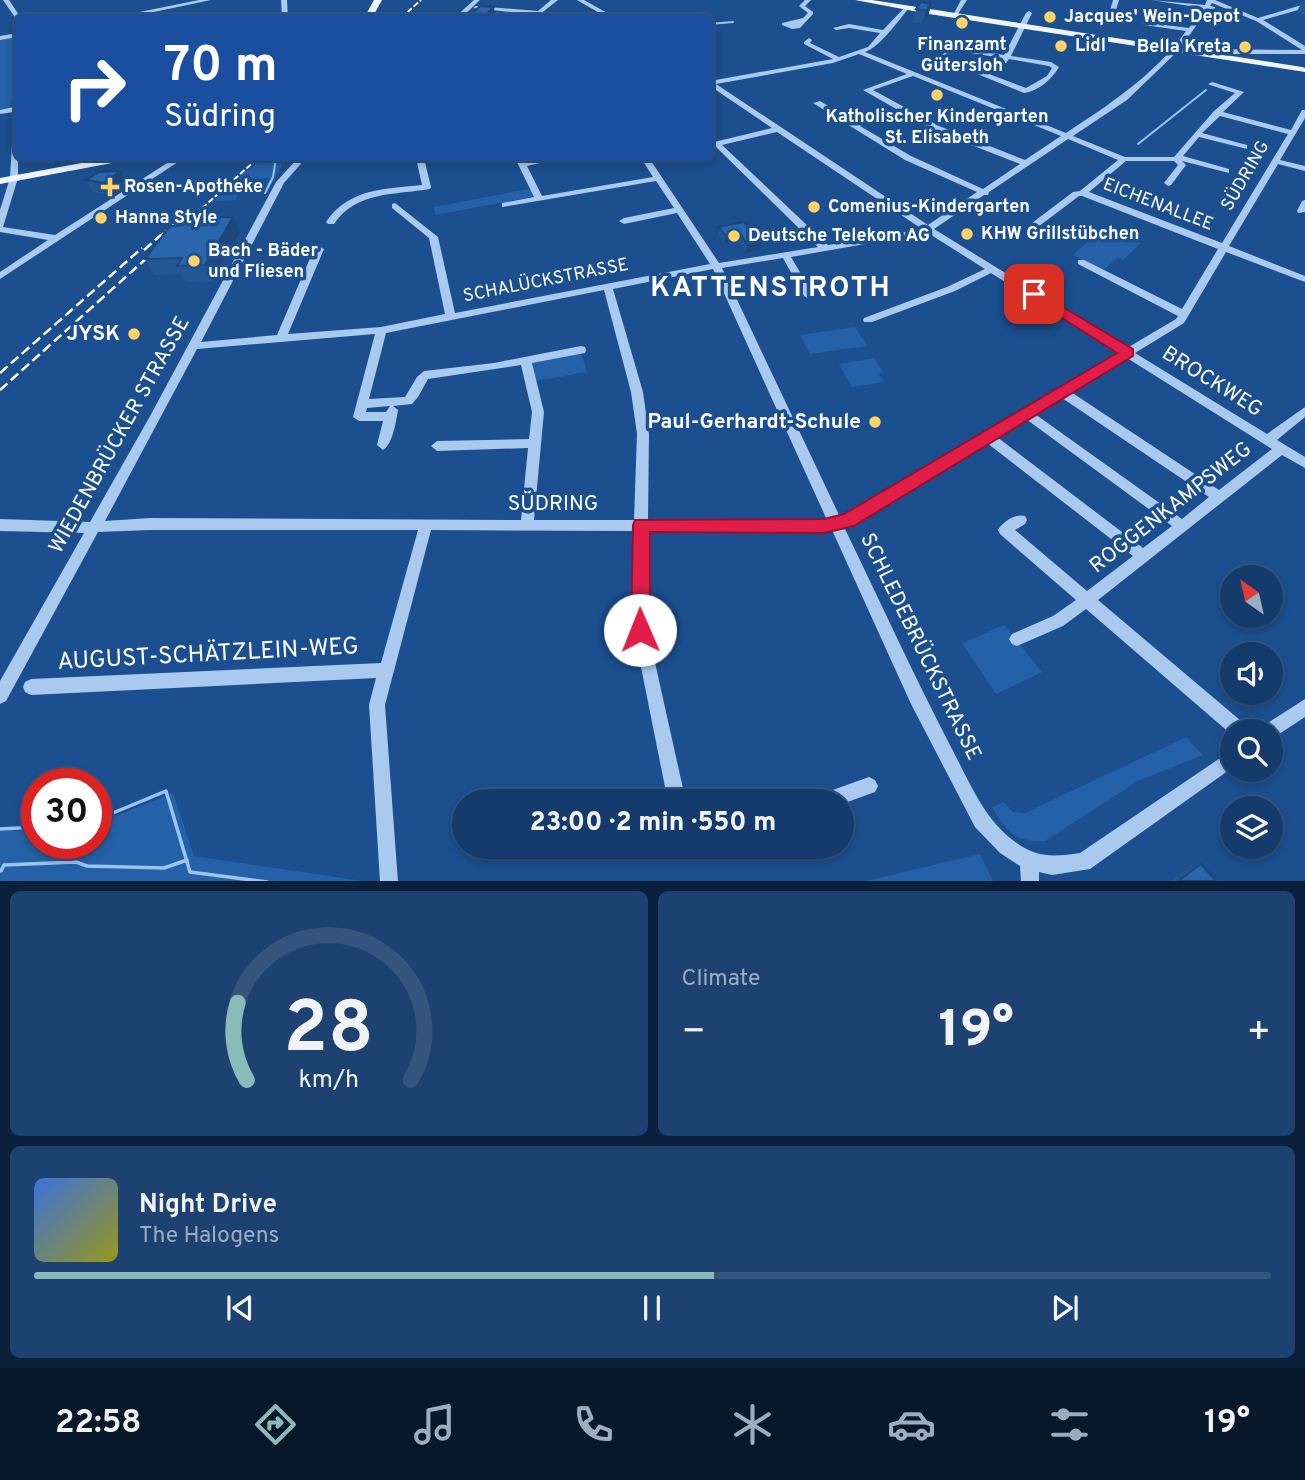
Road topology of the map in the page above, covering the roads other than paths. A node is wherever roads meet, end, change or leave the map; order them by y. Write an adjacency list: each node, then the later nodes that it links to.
1 (208, 0): 17 (street)
2 (485, 0): 12 (street)
3 (555, 0): 19 (street)
4 (580, 0): 20 (street)
5 (808, 0): 22 (street)
6 (859, 0): 10 (main road)
7 (964, 0): 21 (street)
8 (1116, 0): 15 (street)
9 (1154, 0): 11 (street)
10 (869, 1): 14 (main road)
11 (1209, 3): 23 (street); 27 (street, SCHALÜCKSTRASSE)
12 (476, 4): 18 (street)
13 (1305, 6): 23 (street)
14 (906, 8): 21 (main road); 28 (street)
15 (1114, 10)
16 (1029, 13): 25 (street)
17 (134, 14)
18 (534, 14)
19 (541, 14)
20 (606, 14)
21 (954, 16): 25 (main road)
22 (805, 19)
23 (1258, 20): 31 (street)
24 (1144, 23): 27 (street)
25 (1022, 27): 30 (main road); 34 (street)
26 (836, 28): 28 (street)
27 (1191, 30): 30 (street, SCHALÜCKSTRASSE)
28 (885, 32): 32 (street)
29 (809, 40): 35 (street)
30 (1175, 51): 33 (main road); 50 (street, SCHALÜCKSTRASSE)
31 (1305, 51): 33 (street)
32 (859, 52): 35 (street); 37 (street, EICHENALLEE)
33 (1194, 54): 36 (main road)
34 (1006, 57): 38 (street); 38 (street); 38 (street)
35 (839, 59): 39 (street)
36 (1304, 71)
37 (912, 74): 43 (street); 50 (street, EICHENALLEE)
38 (984, 74)
39 (714, 82)
40 (1212, 84): 45 (street)
41 (714, 86): 47 (street, BROCKWEG)
42 (817, 103): 46 (street)
43 (902, 111): 46 (street); 66 (street)
44 (1305, 112): 48 (street, SÜDRING)
45 (1217, 113): 48 (street); 49 (street)
46 (854, 125): 75 (street)
47 (779, 129): 51 (street); 85 (street, BROCKWEG)
48 (1292, 132): 65 (street, SÜDRING)
49 (1197, 134): 53 (street); 54 (street)
50 (1068, 136): 55 (street, EICHENALLEE); 66 (street, SCHALÜCKSTRASSE)
51 (714, 145)
52 (714, 146): 88 (street)
53 (1244, 147)
54 (1177, 158): 55 (street); 69 (street); 73 (street)
55 (1124, 159): 76 (street, EICHENALLEE)
56 (15, 161): 70 (street)
57 (107, 161): 70 (main road)
58 (176, 161): 86 (street)
59 (289, 161): 67 (street)
60 (299, 161): 67 (street, WIEDENBRÜCKER STRASSE)
61 (308, 161): 74 (street, WIEDENBRÜCKER STRASSE)
62 (421, 161): 82 (street)
63 (521, 161): 77 (street)
64 (647, 161): 71 (street, SCHLEDEBRÜCKSTRASSE)
65 (1275, 161): 68 (street); 89 (street, SÜDRING)
66 (1027, 164): 75 (street, SCHALÜCKSTRASSE)
67 (291, 169): 74 (street, WIEDENBRÜCKER STRASSE)
68 (1305, 169)
69 (1226, 171)
70 (14, 178): 72 (main road); 84 (street)
71 (659, 178): 77 (street); 80 (street, SCHLEDEBRÜCKSTRASSE)
72 (0, 181)
73 (1168, 183)
74 (275, 193): 103 (street, WIEDENBRÜCKER STRASSE)
75 (985, 193): 85 (street, SCHALÜCKSTRASSE)
76 (1083, 193): 83 (street); 89 (street, EICHENALLEE)
77 (540, 199): 79 (street)
78 (395, 205): 99 (street)
79 (505, 205)
80 (679, 210): 81 (street); 92 (street, SCHLEDEBRÜCKSTRASSE)
81 (624, 221)
82 (331, 222)
83 (1035, 225)
84 (0, 227): 86 (street)
85 (929, 230): 88 (street, SCHALÜCKSTRASSE); 93 (street, BROCKWEG)
86 (54, 238): 94 (street)
87 (319, 248): 102 (street)
88 (825, 248): 90 (street, SCHALÜCKSTRASSE)
89 (1224, 248): 95 (street, EICHENALLEE); 98 (street, SÜDRING)
90 (785, 254): 92 (street, SCHALÜCKSTRASSE); 97 (street)
91 (1081, 262): 98 (street)
92 (716, 266): 96 (street, SCHALÜCKSTRASSE); 121 (street, SCHLEDEBRÜCKSTRASSE)
93 (992, 268): 100 (street); 105 (street, BROCKWEG)
94 (0, 276)
95 (1305, 279)
96 (608, 287): 99 (street, SCHALÜCKSTRASSE); 124 (street)
97 (809, 296)
98 (1184, 314): 105 (street, SÜDRING)
99 (451, 317): 101 (street, SCHALÜCKSTRASSE)
100 (868, 320)
101 (381, 330): 102 (street, SCHALÜCKSTRASSE); 108 (street)
102 (281, 338): 103 (street, SCHALÜCKSTRASSE)
103 (194, 346): 126 (street, WIEDENBRÜCKER STRASSE)
104 (581, 350): 106 (street)
105 (1128, 353): 107 (street, SÜDRING); 112 (street, BROCKWEG)
106 (526, 362): 108 (street); 113 (street)
107 (1062, 392): 110 (street, SÜDRING); 118 (street)
108 (393, 409): 114 (street)
109 (1305, 411): 112 (street, ROGGENKAMPSWEG)
110 (1026, 413): 111 (street, SÜDRING); 125 (street)
111 (988, 437): 121 (street, SÜDRING); 127 (street)
112 (1268, 440): 116 (street, BROCKWEG)
113 (534, 443): 115 (street); 123 (street)
114 (383, 445)
115 (437, 446)
116 (1282, 448): 117 (street, BROCKWEG); 118 (street, ROGGENKAMPSWEG)
117 (1305, 463)
118 (1219, 497): 125 (street, ROGGENKAMPSWEG)
119 (1020, 520): 128 (street, ROGGENKAMPSWEG)
120 (426, 524): 123 (street, SÜDRING); 126 (street, SÜDRING); 130 (street)
121 (836, 524): 124 (street, SÜDRING); 140 (street, SCHLEDEBRÜCKSTRASSE)
122 (0, 525): 126 (street, SÜDRING)
123 (527, 525): 124 (street, SÜDRING)
124 (642, 525): 138 (street)
125 (1182, 526): 127 (street, ROGGENKAMPSWEG)
126 (94, 527): 132 (street, WIEDENBRÜCKER STRASSE)
127 (1143, 556): 128 (street, ROGGENKAMPSWEG)
128 (1087, 600): 129 (street, ROGGENKAMPSWEG); 134 (street, ROGGENKAMPSWEG)
129 (1017, 639)
130 (386, 670): 131 (street, AUGUST-SCHÄTZLEIN-WEG); 141 (street)
131 (31, 687)
132 (0, 696)
133 (1305, 706): 135 (street)
134 (1226, 719)
135 (1283, 722)
136 (1220, 766): 140 (street)
137 (869, 786): 139 (street)
138 (674, 789)
139 (854, 791)
140 (1029, 861): 142 (street)
141 (389, 881)
142 (1030, 881)

